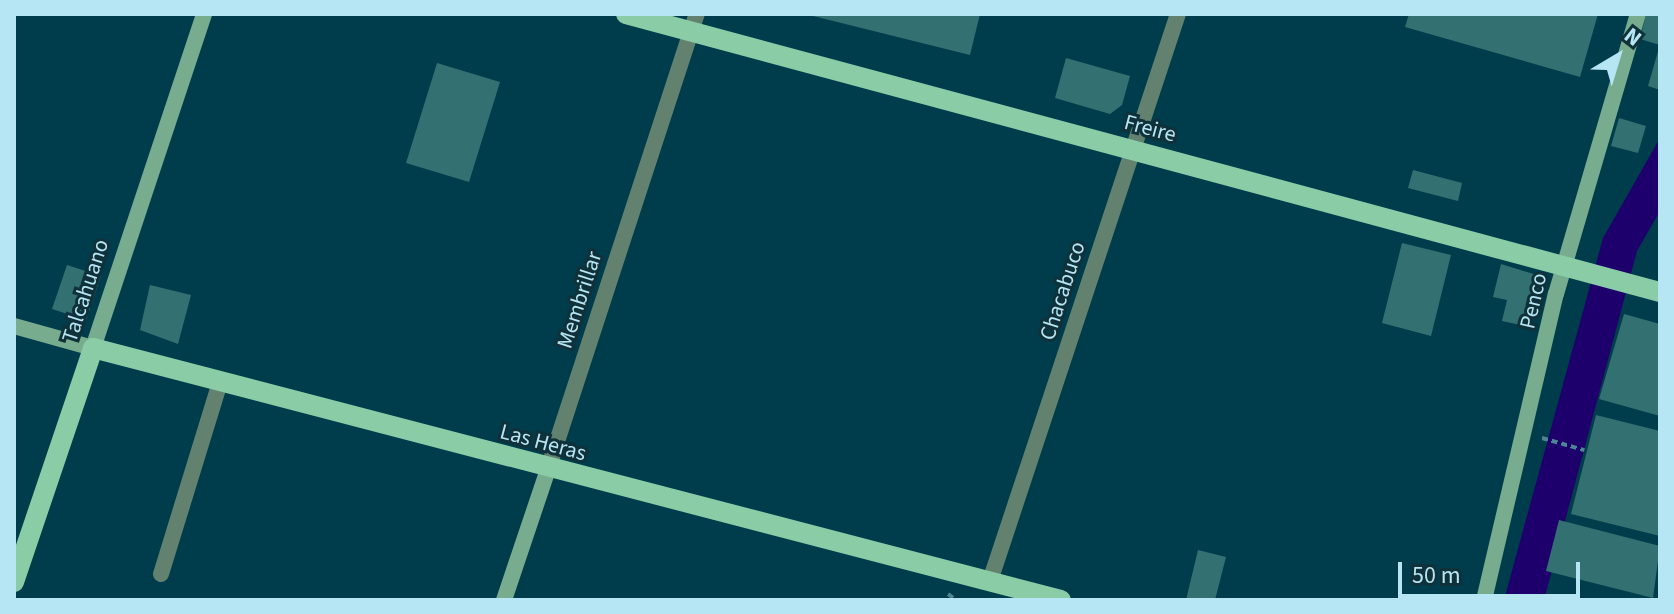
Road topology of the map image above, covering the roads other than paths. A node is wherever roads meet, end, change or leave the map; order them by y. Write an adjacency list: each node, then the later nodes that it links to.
1 (204, 14): 10 (main road, Talcahuano)
2 (626, 14): 5 (main road, Freire)
3 (1178, 14): 6 (street, Chacabuco)
4 (1638, 14): 7 (main road, Penco)
5 (694, 23): 6 (main road, Freire); 12 (street, Membrillar)
6 (1133, 150): 7 (main road, Freire); 14 (street, Chacabuco)
7 (1564, 267): 8 (main road, Freire); 18 (main road, Penco)
8 (1660, 292)
9 (14, 326): 10 (main road, Las Heras)
10 (93, 348): 11 (main road, Las Heras); 15 (main road, Talcahuano)
11 (220, 382): 12 (main road, Las Heras); 13 (street)
12 (548, 469): 14 (main road, Las Heras); 16 (main road, Membrillar)
13 (161, 574)
14 (990, 581): 17 (main road, Las Heras)
15 (14, 582)
16 (504, 600)
17 (1061, 600)
18 (1484, 600)

